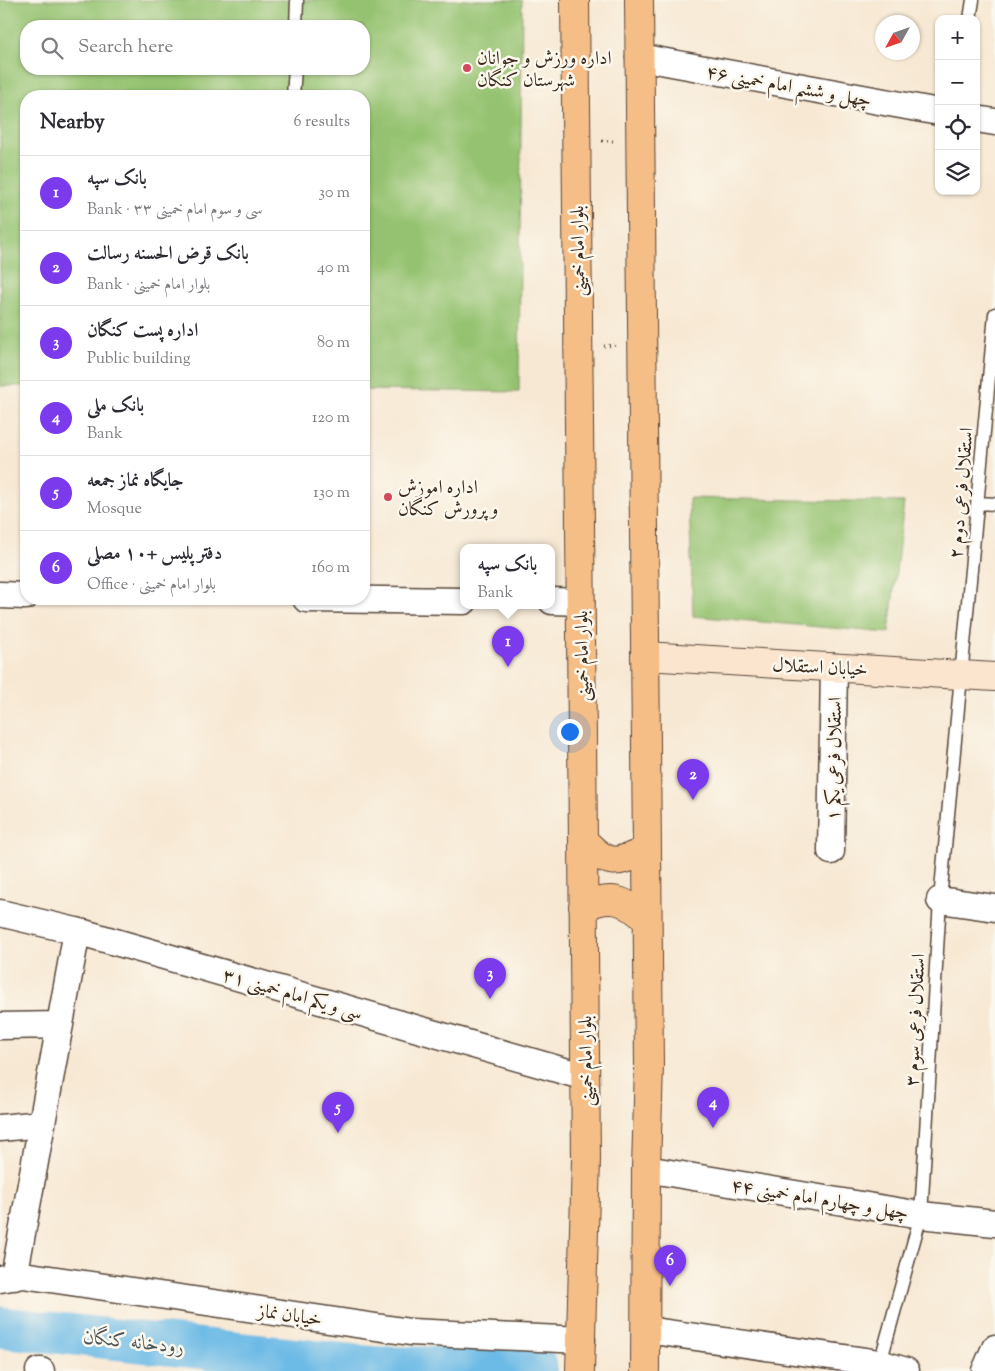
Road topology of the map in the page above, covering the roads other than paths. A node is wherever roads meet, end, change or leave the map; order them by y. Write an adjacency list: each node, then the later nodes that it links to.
1 (298, 0): 6 (lane)
2 (575, 0): 21 (main road, بلوار امام خمینی)
3 (639, 0): 7 (main road)
4 (972, 0): 5 (lane)
5 (970, 15)
6 (296, 20)
7 (639, 57): 10 (street, چهل و ششم امام خمینی ۴۶); 22 (main road)
8 (295, 75): 9 (lane)
9 (294, 90)
10 (935, 111)
11 (980, 120): 12 (street)
12 (995, 122)
13 (995, 314): 14 (lane, استقلال فرعی دوم ۲)
14 (978, 503): 15 (lane); 24 (lane, استقلال فرعی دوم ۲)
15 (995, 504)
16 (0, 595): 17 (street)
17 (20, 596)
18 (370, 599): 19 (street)
19 (460, 600)
20 (555, 602): 21 (street)
21 (581, 602): 26 (main road, بلوار امام خمینی)
22 (645, 656): 23 (main road, خیابان استقلال); 27 (main road)
23 (834, 667): 24 (main road, خیابان استقلال); 28 (street, استقلال فرعی یکم ۱)
24 (962, 675): 25 (main road, خیابان استقلال); 29 (lane, استقلال فرعی سوم ۳)
25 (995, 678)
26 (583, 840): 27 (main road); 30 (main road, بلوار امام خمینی)
27 (647, 850): 33 (main road)
28 (831, 851)
29 (940, 900): 31 (street); 41 (lane, استقلال فرعی سوم ۳)
30 (583, 907): 33 (main road); 37 (main road, بلوار امام خمینی)
31 (995, 908)
32 (0, 913): 34 (street, سی و یکم امام خمینی ۳۱)
33 (647, 920): 40 (main road)
34 (76, 931): 35 (street); 37 (street, سی و یکم امام خمینی ۳۱)
35 (60, 1025): 36 (street); 38 (street)
36 (0, 1026)
37 (585, 1077): 45 (main road, بلوار امام خمینی)
38 (42, 1124): 39 (street); 43 (street)
39 (0, 1128)
40 (646, 1170): 41 (street, چهل و چهارم امام خمینی ۴۴); 44 (main road)
41 (921, 1215): 42 (street, چهل و چهارم امام خمینی ۴۴); 47 (lane, استقلال فرعی سوم ۳)
42 (995, 1223)
43 (7, 1278): 45 (street, خیابان نماز)
44 (646, 1330): 47 (street); 49 (main road)
45 (582, 1340): 48 (main road, بلوار امام خمینی)
46 (995, 1348): 51 (street)
47 (880, 1363): 50 (street)
48 (580, 1371)
49 (645, 1371)
50 (906, 1371)
51 (985, 1371)

